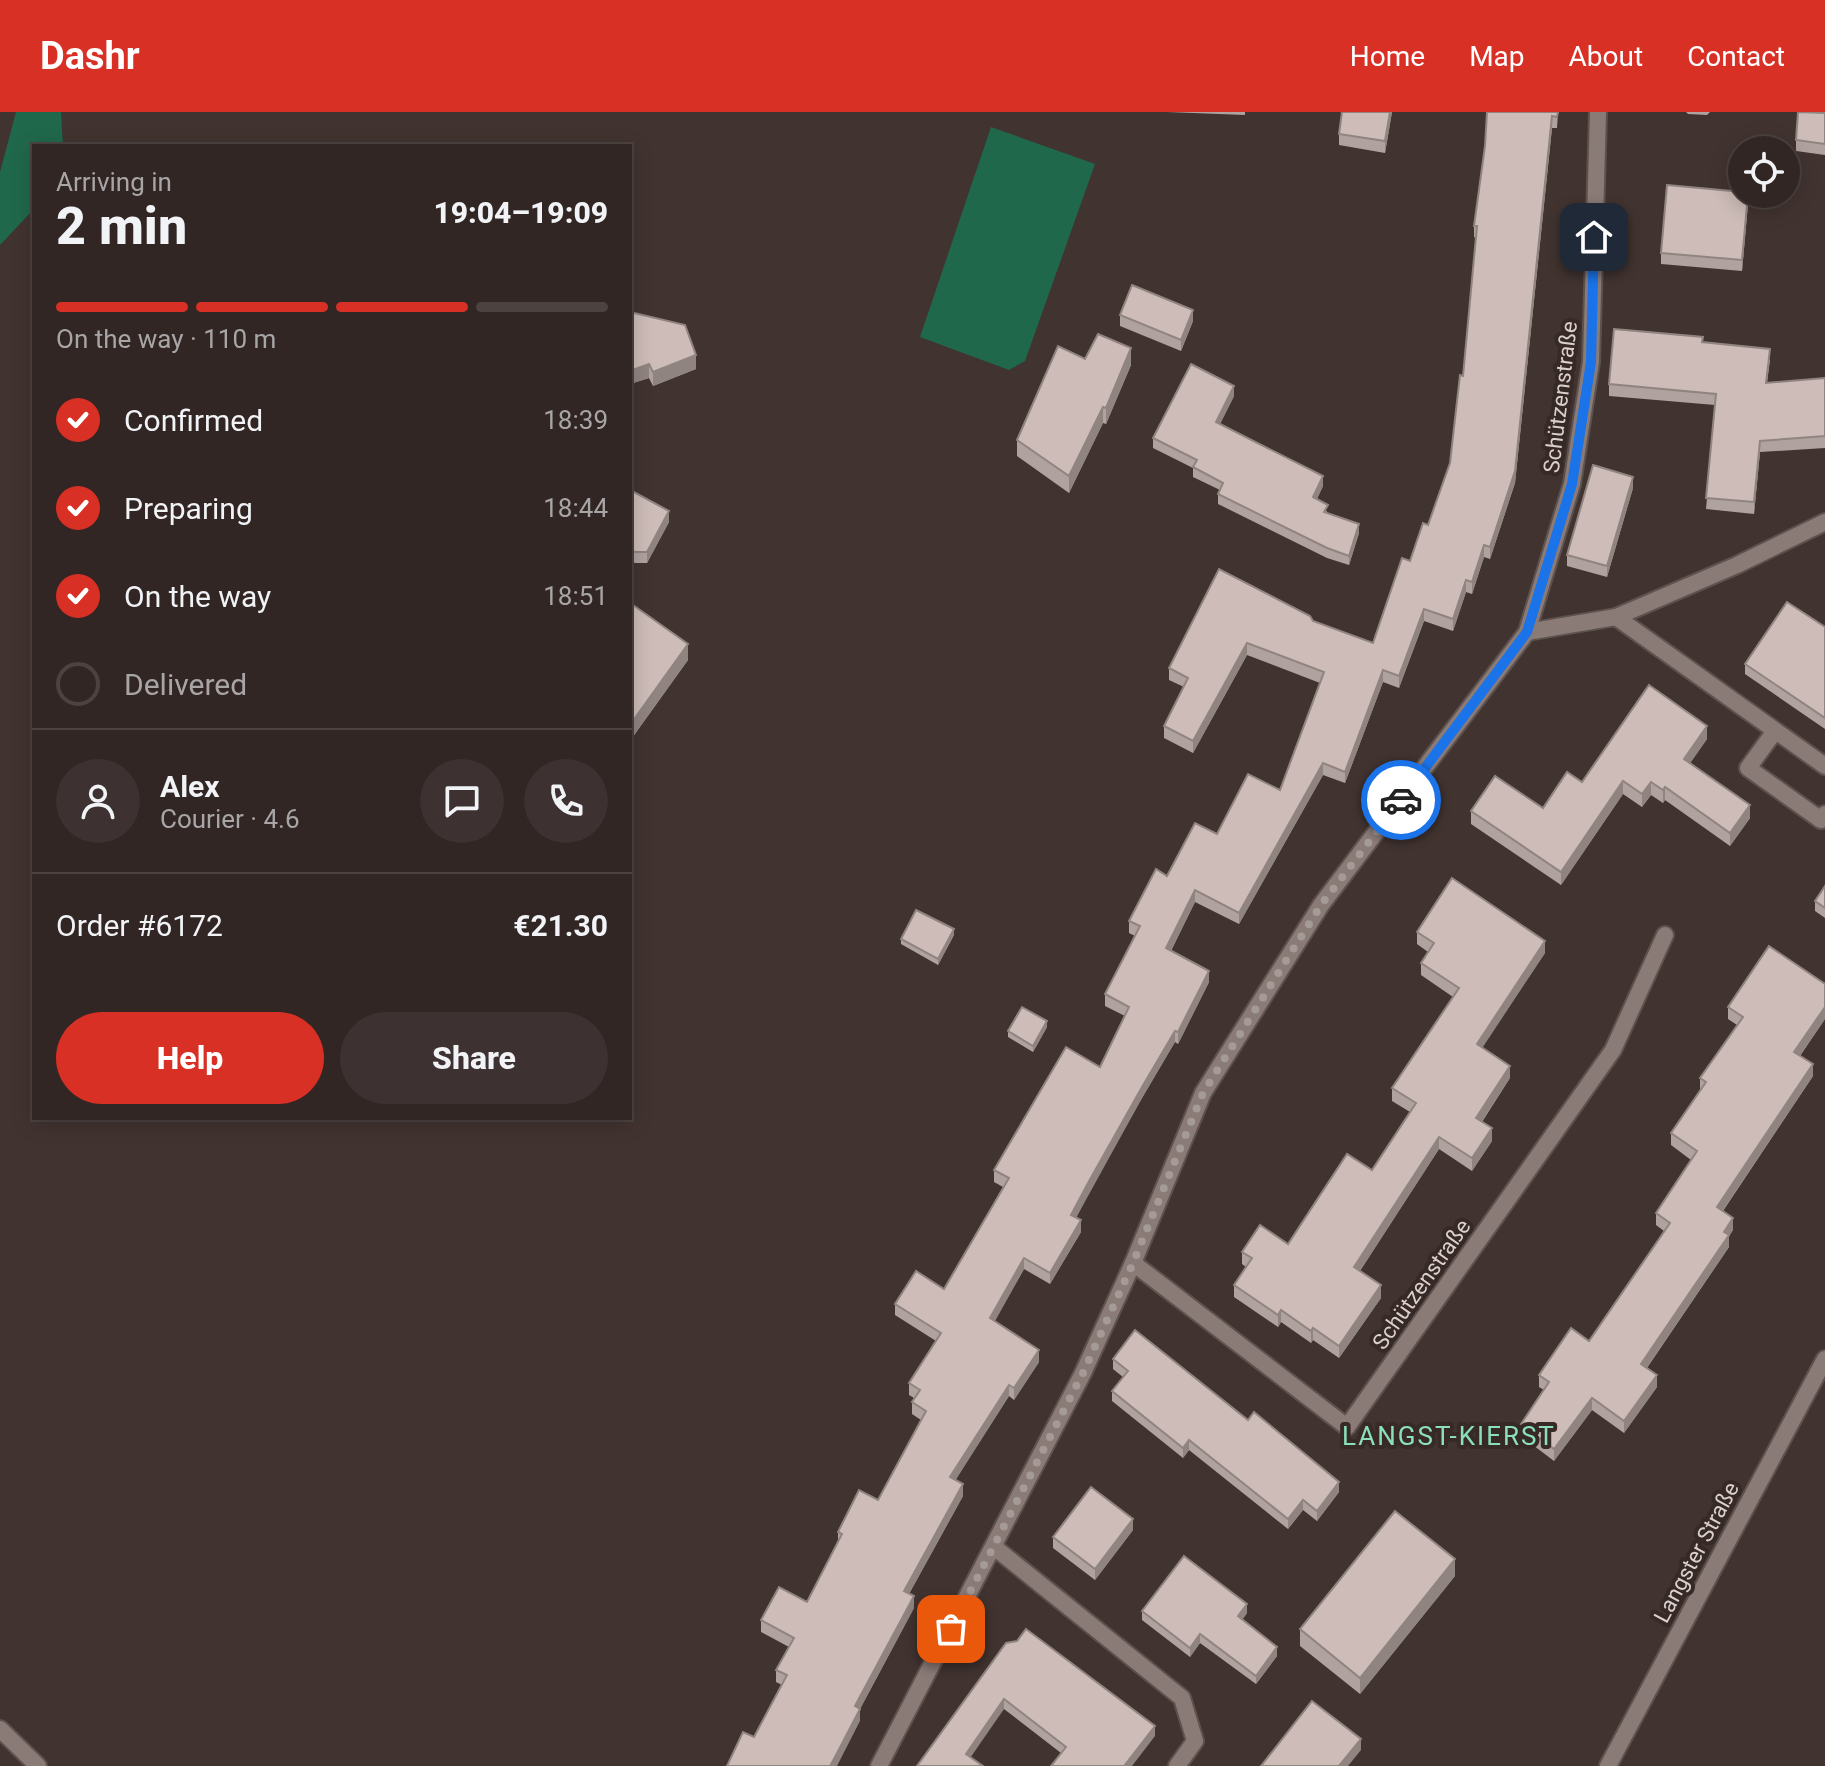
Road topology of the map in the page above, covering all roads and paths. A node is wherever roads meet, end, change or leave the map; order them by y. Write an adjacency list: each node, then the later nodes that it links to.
1 (1598, 112): 4 (street, Schützenstraße)
2 (1825, 522): 3 (street)
3 (1616, 617): 4 (street); 5 (street)
4 (1527, 632): 9 (street, Schützenstraße)
5 (1775, 731): 6 (street); 7 (street)
6 (1825, 766)
7 (1825, 814)
8 (1665, 935): 9 (street, Schützenstraße)
9 (1133, 1263): 11 (street, Schützenstraße)
10 (1825, 1359): 16 (street, Langster Straße)
11 (994, 1547): 14 (street, Schützenstraße); 15 (street)
12 (0, 1729): 13 (street)
13 (38, 1766)
14 (879, 1766)
15 (1177, 1766)
16 (1608, 1766)

